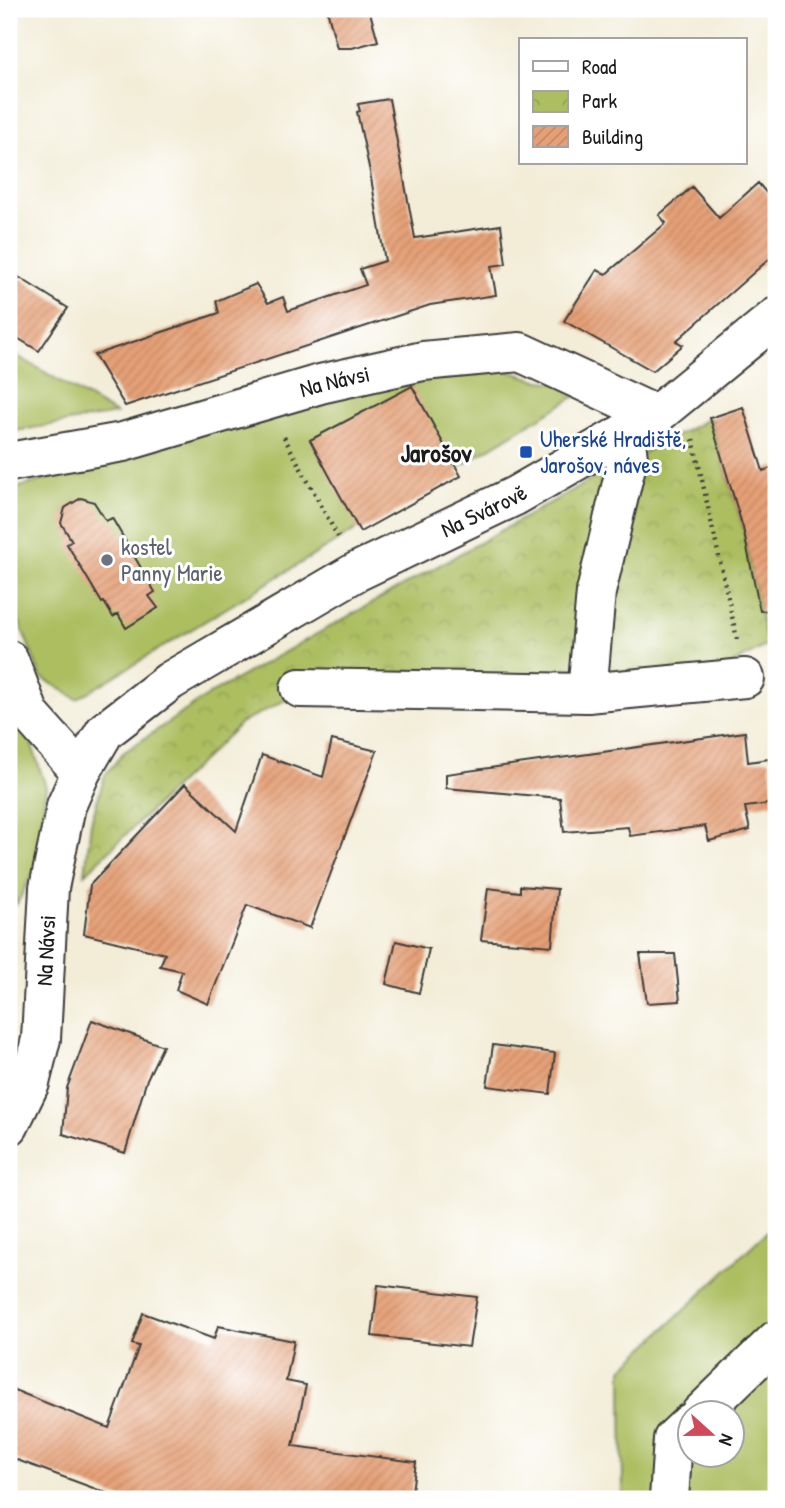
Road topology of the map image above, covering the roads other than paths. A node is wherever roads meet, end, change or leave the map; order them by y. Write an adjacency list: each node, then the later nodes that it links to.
1 (776, 317): 2 (street, Na Svárově)
2 (640, 424): 3 (street, Na Návsi); 4 (street, Na Svárově); 8 (street)
3 (9, 462)
4 (356, 572): 9 (street, Na Návsi)
5 (9, 660): 9 (street)
6 (745, 678): 8 (street)
7 (300, 688): 8 (street)
8 (587, 693)
9 (81, 772): 10 (street, Na Návsi)
10 (9, 1126)
11 (776, 1340): 12 (street)
12 (714, 1400)
13 (676, 1436): 14 (street)
14 (669, 1499)

